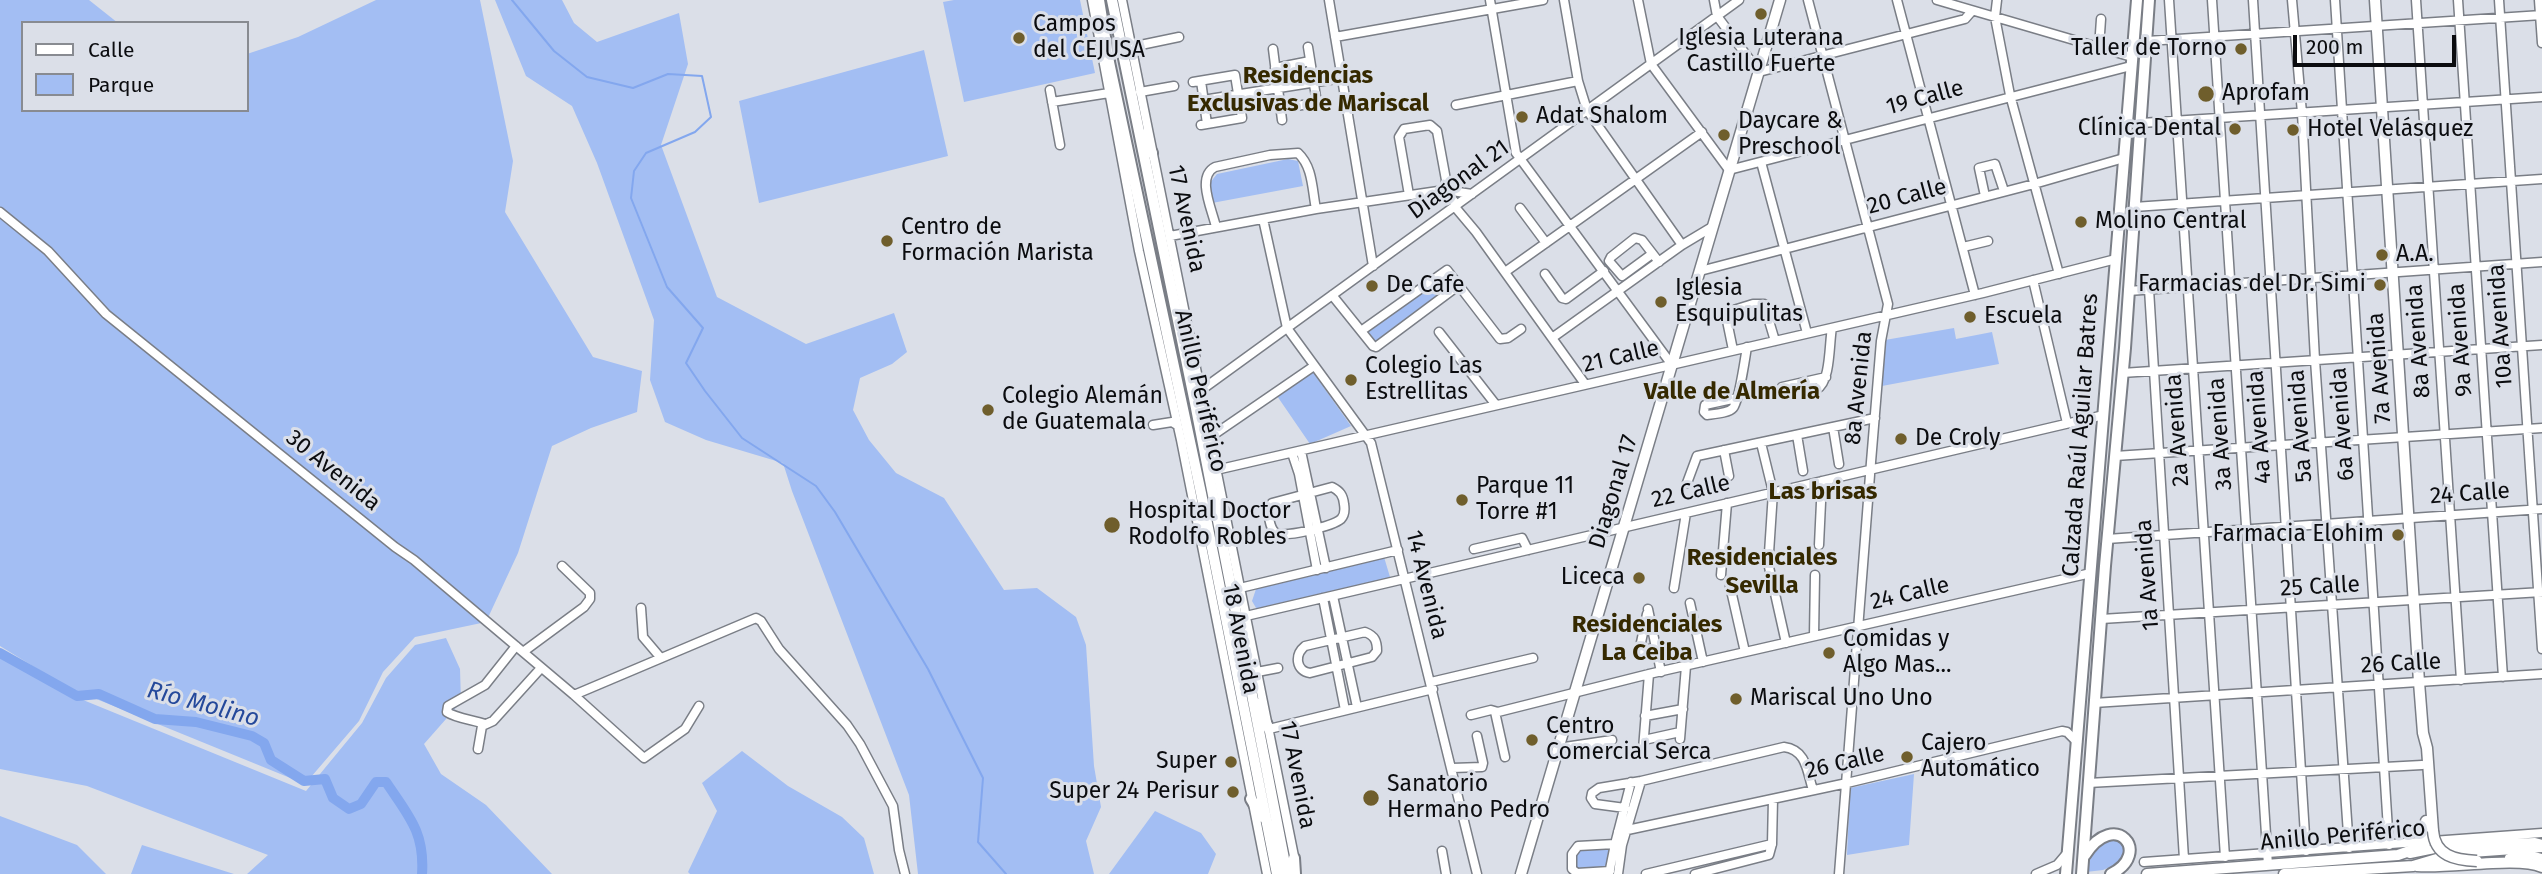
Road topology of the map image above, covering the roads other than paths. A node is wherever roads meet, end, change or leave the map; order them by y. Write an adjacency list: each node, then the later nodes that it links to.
1 (1092, 0): 70 (street, 18 Avenida)
2 (1099, 0): 55 (highway, Anillo Periférico)
3 (1112, 0): 87 (highway, Anillo Periférico)
4 (1122, 0): 48 (street, 17 Avenida)
5 (1329, 0): 44 (street)
6 (1543, 0): 28 (street)
7 (1564, 0): 61 (street)
8 (1638, 0): 56 (street)
9 (1714, 0): 31 (street)
10 (1739, 0): 31 (street, Diagonal 21)
11 (1780, 0): 59 (main road, Diagonal 17)
12 (1808, 0): 52 (street, 8a Avenida)
13 (1897, 0): 40 (street)
14 (1937, 0): 29 (street)
15 (1997, 0): 32 (street)
16 (2137, 0): 54 (highway, Calzada Raúl Aguilar Batres)
17 (2149, 0): 46 (highway, Calzada Raúl Aguilar Batres)
18 (2169, 0): 45 (street, 2a Avenida)
19 (2212, 0): 42 (street, 3a Avenida)
20 (2253, 0): 41 (street, 4a Avenida)
21 (2292, 0): 39 (street, 5a Avenida)
22 (2335, 0): 38 (street, 6a Avenida)
23 (2375, 0): 37 (main road, 7a Avenida)
24 (2416, 0): 36 (street, 8a Avenida)
25 (2458, 0): 35 (street, 9a Avenida)
26 (2499, 0): 33 (street, 10a Avenida)
27 (2539, 0): 30 (street)
28 (1491, 5): 44 (street); 68 (street)
29 (1972, 11): 32 (street); 40 (street)
30 (2541, 15): 33 (street); 47 (street)
31 (1717, 16): 56 (street, Diagonal 21); 59 (street)
32 (1995, 17): 51 (street); 69 (street)
33 (2500, 18): 35 (street); 73 (street, 10a Avenida)
34 (2101, 19): 51 (street)
35 (2459, 20): 36 (street); 76 (street, 9a Avenida)
36 (2418, 24): 37 (street); 78 (street, 8a Avenida)
37 (2377, 26): 38 (street); 81 (main road, 7a Avenida)
38 (2336, 28): 39 (street); 83 (street, 6a Avenida)
39 (2295, 31): 41 (street); 84 (street, 5a Avenida)
40 (1906, 34): 52 (street); 86 (street)
41 (2256, 34): 42 (street); 85 (street, 4a Avenida)
42 (2214, 36): 45 (street); 88 (street, 3a Avenida)
43 (1179, 37): 48 (street)
44 (1335, 37): 60 (street)
45 (2172, 39): 46 (street); 90 (street, 2a Avenida)
46 (2147, 41): 91 (highway, Calzada Raúl Aguilar Batres)
47 (2542, 43)
48 (1131, 47): 66 (street, 17 Avenida)
49 (1308, 47): 53 (street)
50 (1273, 49): 57 (street)
51 (2103, 50): 54 (street); 58 (street)
52 (1823, 55): 59 (street); 93 (street, 8a Avenida)
53 (1310, 61): 57 (street); 62 (street)
54 (2132, 61): 58 (street, 19 Calle); 96 (highway, Calzada Raúl Aguilar Batres)
55 (1109, 62): 70 (highway); 155 (highway, Anillo Periférico)
56 (1651, 64): 82 (street, Diagonal 21); 92 (street)
57 (1275, 68): 64 (street)
58 (2112, 70): 69 (street, 19 Calle)
59 (1759, 72): 99 (main road, Diagonal 17)
60 (1342, 78): 62 (street); 80 (street)
61 (1578, 81): 68 (street); 82 (street)
62 (1313, 82): 64 (street); 79 (street)
63 (1174, 86): 66 (street)
64 (1278, 87): 67 (street); 79 (street)
65 (1049, 90): 75 (street)
66 (1140, 92): 95 (street, 17 Avenida)
67 (1238, 94): 72 (street); 72 (street); 72 (street)
68 (1506, 94): 77 (street); 97 (street)
69 (2010, 95): 86 (street, 19 Calle); 103 (street)
70 (1109, 97): 75 (street); 135 (street, 18 Avenida)
71 (2542, 97): 73 (street)
72 (1203, 100)
73 (2505, 100): 76 (street); 102 (street, 10a Avenida)
74 (1391, 101): 80 (street)
75 (1052, 102): 94 (street)
76 (2464, 103): 78 (street); 104 (street, 9a Avenida)
77 (1456, 105)
78 (2424, 106): 81 (street); 105 (street, 8a Avenida)
79 (1281, 108): 89 (street)
80 (1347, 108): 116 (street)
81 (2383, 108): 83 (street); 106 (main road, 7a Avenida)
82 (1587, 110): 97 (street, Diagonal 21); 100 (street)
83 (2342, 111): 84 (street); 109 (street, 6a Avenida)
84 (2302, 113): 85 (street); 112 (street, 5a Avenida)
85 (2260, 116): 88 (street); 114 (street, 4a Avenida)
86 (1928, 117): 93 (street, 19 Calle); 119 (street)
87 (1135, 119): 95 (highway); 192 (highway, Anillo Periférico)
88 (2220, 119): 90 (street); 115 (street, 3a Avenida)
89 (1282, 120)
90 (2177, 121): 91 (street); 117 (street, 2a Avenida)
91 (2141, 123): 120 (highway, Calzada Raúl Aguilar Batres)
92 (1702, 132): 99 (street); 100 (street)
93 (1845, 140): 98 (street, 19 Calle); 128 (street, 8a Avenida)
94 (1060, 145)
95 (1152, 153): 129 (street, 17 Avenida)
96 (2124, 158): 103 (street, 20 Calle); 137 (highway, Calzada Raúl Aguilar Batres)
97 (1520, 159): 110 (street, Diagonal 21); 125 (street)
98 (1761, 162): 99 (street, 19 Calle); 134 (street)
99 (1729, 170): 127 (main road, Diagonal 17)
100 (1636, 179): 125 (street); 132 (street)
101 (2542, 179): 102 (street)
102 (2510, 181): 104 (street); 140 (street, 10a Avenida)
103 (2034, 184): 108 (street, 20 Calle); 149 (street)
104 (2470, 184): 105 (street); 142 (street, 9a Avenida)
105 (2429, 187): 106 (street); 143 (street, 8a Avenida)
106 (2388, 189): 109 (street); 147 (main road, 7a Avenida)
107 (1445, 190): 110 (street); 111 (street); 111 (street); 118 (street)
108 (2004, 191): 113 (street, 20 Calle); 113 (street)
109 (2347, 192): 112 (street); 150 (street, 6a Avenida)
110 (1472, 194): 118 (street, Diagonal 21)
111 (1409, 195): 116 (street)
112 (2305, 195): 114 (street); 151 (street, 5a Avenida)
113 (1985, 196): 119 (street, 20 Calle)
114 (2264, 198): 115 (street); 153 (street, 4a Avenida)
115 (2225, 200): 117 (street); 154 (street, 3a Avenida)
116 (1363, 202): 122 (street); 141 (street)
117 (2183, 203): 120 (street); 157 (street, 2a Avenida)
118 (1457, 205): 141 (street, Diagonal 21); 146 (street)
119 (1952, 205): 128 (street, 20 Calle); 133 (street)
120 (2134, 206): 159 (highway, Calzada Raúl Aguilar Batres)
121 (1520, 208): 131 (street)
122 (1316, 209): 124 (street); 126 (street)
123 (0, 212): 287 (street, 30 Avenida)
124 (1263, 219): 126 (street); 164 (street)
125 (1570, 226): 131 (street); 144 (street)
126 (1216, 227): 129 (street)
127 (1712, 227): 132 (street); 145 (main road, Diagonal 17)
128 (1868, 228): 134 (street, 20 Calle); 163 (street, 8a Avenida)
129 (1171, 236): 179 (street, 17 Avenida)
130 (1988, 241): 133 (street)
131 (1546, 243): 146 (street)
132 (1682, 245): 138 (street)
133 (1963, 247): 162 (street)
134 (1784, 248): 145 (street, 20 Calle); 169 (street)
135 (1139, 251): 155 (highway); 199 (street, 18 Avenida)
136 (1652, 254): 136 (street); 138 (street)
137 (2116, 260): 149 (street, 21 Calle); 195 (highway, Calzada Raúl Aguilar Batres)
138 (1659, 262): 160 (street)
139 (2542, 262): 140 (street)
140 (2516, 264): 142 (street); 174 (street, 10a Avenida)
141 (1373, 266): 161 (street, Diagonal 21)
142 (2475, 267): 143 (street); 175 (street, 9a Avenida)
143 (2434, 270): 147 (street); 177 (street, 8a Avenida)
144 (1604, 271): 148 (street); 160 (street)
145 (1700, 271): 183 (main road, Diagonal 17)
146 (1505, 272): 170 (street)
147 (2393, 272): 150 (street); 178 (main road, 7a Avenida)
148 (1545, 274)
149 (2059, 274): 152 (street, 21 Calle)
150 (2353, 275): 151 (street); 180 (street, 6a Avenida)
151 (2310, 278): 153 (street); 181 (street, 5a Avenida)
152 (2033, 280): 162 (street, 21 Calle); 197 (street)
153 (2269, 281): 154 (street); 182 (street, 4a Avenida)
154 (2230, 284): 157 (street); 185 (street, 3a Avenida)
155 (1155, 285): 229 (highway, Anillo Periférico)
156 (1459, 285): 166 (street); 167 (street); 167 (street)
157 (2188, 286): 158 (street); 186 (street, 2a Avenida)
158 (2149, 289): 159 (street); 187 (street, 1a Avenida)
159 (2128, 291): 188 (highway, Calzada Raúl Aguilar Batres)
160 (1618, 292): 170 (street); 183 (street)
161 (1332, 295): 164 (street, Diagonal 21); 167 (street)
162 (1975, 295): 163 (street, 21 Calle)
163 (1886, 315): 165 (street, 21 Calle); 196 (street, 8a Avenida)
164 (1287, 328): 184 (street, 14 Avenida); 191 (street, Diagonal 21)
165 (1832, 328): 169 (street, 21 Calle); 189 (street)
166 (1521, 330)
167 (1361, 331)
168 (1439, 332): 193 (street)
169 (1807, 333): 171 (street, 21 Calle)
170 (1552, 338): 190 (street)
171 (1775, 341): 173 (street, 21 Calle); 176 (street)
172 (2542, 345): 174 (street)
173 (1747, 347): 176 (street, 21 Calle); 194 (street)
174 (2521, 347): 175 (street); 202 (street, 10a Avenida)
175 (2480, 349): 177 (street); 203 (street, 9a Avenida)
176 (1733, 350): 183 (street, 21 Calle)
177 (2440, 352): 178 (street); 204 (street, 8a Avenida)
178 (2399, 355): 180 (street); 207 (main road, 7a Avenida)
179 (1194, 357): 191 (street, 17 Avenida); 192 (highway)
180 (2358, 358): 181 (street); 209 (street, 6a Avenida)
181 (2315, 360): 182 (street); 210 (street, 5a Avenida)
182 (2276, 363): 185 (street); 212 (street, 4a Avenida)
183 (1672, 365): 190 (street, 21 Calle); 240 (main road, Diagonal 17)
184 (1314, 366): 206 (street, 14 Avenida); 208 (street)
185 (2236, 366): 186 (street); 213 (street, 3a Avenida)
186 (2193, 368): 187 (street); 215 (street, 2a Avenida)
187 (2154, 371): 188 (street); 218 (street, 1a Avenida)
188 (2122, 373): 219 (highway, Calzada Raúl Aguilar Batres)
189 (1826, 377): 189 (street)
190 (1585, 384): 193 (street, 21 Calle)
191 (1200, 391): 208 (street, 17 Avenida)
192 (1195, 403): 308 (highway, Anillo Periférico)
193 (1496, 405): 206 (street, 21 Calle)
194 (1704, 412)
195 (2104, 415): 197 (street, 22 Calle); 259 (highway, Calzada Raúl Aguilar Batres)
196 (1875, 418): 200 (street); 221 (street, 8a Avenida)
197 (2067, 423): 221 (street, 22 Calle)
198 (1153, 425): 199 (street)
199 (1177, 425): 243 (street, 18 Avenida)
200 (1833, 427): 205 (street); 220 (street)
201 (2542, 428): 202 (street)
202 (2527, 429): 203 (street); 231 (street, 10a Avenida)
203 (2486, 432): 204 (street); 233 (street, 9a Avenida)
204 (2445, 434): 207 (street); 235 (street, 8a Avenida)
205 (1797, 435): 211 (street); 223 (street)
206 (1366, 436): 216 (street, 21 Calle); 251 (street, 14 Avenida)
207 (2404, 437): 209 (street); 236 (main road, 7a Avenida)
208 (1209, 438): 222 (street, 17 Avenida)
209 (2363, 440): 210 (street); 237 (street, 6a Avenida)
210 (2320, 442): 212 (street); 238 (street, 5a Avenida)
211 (1761, 443): 214 (street); 228 (street)
212 (2281, 445): 213 (street); 239 (street, 4a Avenida)
213 (2241, 448): 215 (street); 242 (street, 3a Avenida)
214 (1724, 450): 224 (street); 226 (street)
215 (2199, 450): 218 (street); 244 (street, 2a Avenida)
216 (1301, 451): 217 (street, 21 Calle); 227 (street)
217 (1292, 453): 222 (street, 21 Calle); 227 (street)
218 (2159, 453): 219 (street); 245 (street, 1a Avenida)
219 (2115, 456): 246 (highway, Calzada Raúl Aguilar Batres)
220 (1839, 464)
221 (1870, 469): 225 (street, 22 Calle); 281 (street, 8a Avenida)
222 (1216, 470): 264 (street, 17 Avenida)
223 (1803, 471)
224 (1729, 476)
225 (1822, 481): 228 (street, 22 Calle); 248 (street)
226 (1687, 483)
227 (1307, 492): 241 (street); 241 (street); 241 (street)
228 (1773, 492): 230 (street, 22 Calle); 253 (street)
229 (1201, 493): 243 (highway); 350 (highway, Anillo Periférico)
230 (1727, 503): 234 (street, 22 Calle); 260 (street)
231 (2532, 509): 232 (street, 24 Calle); 233 (street, 24 Calle); 266 (street, 10a Avenida)
232 (2542, 509)
233 (2491, 512): 235 (street, 24 Calle); 267 (street, 9a Avenida)
234 (1686, 513): 240 (street, 22 Calle); 265 (street)
235 (2450, 515): 236 (street, 24 Calle); 269 (street, 8a Avenida)
236 (2409, 518): 237 (street, 24 Calle); 270 (main road, 7a Avenida)
237 (2369, 521): 238 (street, 24 Calle); 272 (street, 6a Avenida)
238 (2328, 523): 239 (street, 24 Calle); 273 (street, 5a Avenida)
239 (2285, 526): 242 (street, 24 Calle); 274 (street, 4a Avenida)
240 (1623, 527): 252 (street, 22 Calle); 310 (main road, Diagonal 17)
241 (1314, 529): 258 (street)
242 (2246, 529): 244 (street, 24 Calle); 275 (street, 3a Avenida)
243 (1199, 532): 345 (street, 18 Avenida)
244 (2204, 532): 245 (street, 24 Calle); 277 (street, 2a Avenida)
245 (2164, 535): 246 (street, 24 Calle); 278 (street, 1a Avenida)
246 (2107, 539): 280 (highway, Calzada Raúl Aguilar Batres)
247 (1504, 542): 249 (street); 252 (street); 254 (street)
248 (1819, 545)
249 (1489, 546): 250 (street); 255 (street)
250 (1474, 549)
251 (1398, 550): 258 (street); 262 (street, 14 Avenida)
252 (1528, 550): 254 (street, 22 Calle)
253 (1769, 552)
254 (1507, 555): 255 (street, 22 Calle)
255 (1492, 558): 262 (street, 22 Calle)
256 (562, 566): 287 (street)
257 (1769, 567): 285 (street)
258 (1321, 569): 264 (street)
259 (2091, 573): 281 (street, 24 Calle); 328 (highway, Calzada Raúl Aguilar Batres)
260 (1721, 575)
261 (1815, 575): 282 (street)
262 (1405, 579): 268 (street, 22 Calle); 305 (street, 14 Avenida)
263 (1730, 586): 289 (street)
264 (1240, 588): 279 (street, 17 Avenida)
265 (1674, 588)
266 (2540, 592): 267 (street, 25 Calle); 288 (street, 10a Avenida)
267 (2497, 595): 269 (street, 25 Calle); 302 (street, 9a Avenida)
268 (1328, 597): 279 (street, 22 Calle); 283 (street); 284 (street)
269 (2455, 598): 270 (street, 25 Calle); 303 (street, 8a Avenida)
270 (2415, 601): 272 (street, 25 Calle); 304 (main road, 7a Avenida)
271 (1690, 603): 292 (street)
272 (2374, 603): 273 (street, 25 Calle); 306 (street, 6a Avenida)
273 (2334, 606): 274 (street, 25 Calle); 307 (street, 5a Avenida)
274 (2291, 608): 275 (street, 25 Calle); 309 (street, 4a Avenida)
275 (2251, 610): 277 (street, 25 Calle); 311 (street, 3a Avenida)
276 (641, 611): 290 (street)
277 (2209, 613): 278 (street, 25 Calle); 313 (street, 2a Avenida)
278 (2169, 615): 280 (street, 25 Calle); 314 (street, 1a Avenida)
279 (1246, 616): 298 (street, 17 Avenida)
280 (2101, 619): 315 (highway, Calzada Raúl Aguilar Batres)
281 (1859, 626): 282 (street, 24 Calle); 342 (street, 8a Avenida)
282 (1814, 636): 285 (street, 24 Calle)
283 (1342, 637): 284 (street); 293 (street); 293 (street)
284 (1331, 639): 294 (street); 294 (street)
285 (1786, 643): 289 (street, 24 Calle)
286 (1656, 647): 286 (street); 299 (street)
287 (519, 649): 296 (street, 30 Avenida); 323 (street)
288 (2542, 649)
289 (1745, 652): 292 (street, 24 Calle)
290 (662, 656): 312 (street); 373 (street)
291 (1532, 658): 305 (street)
292 (1703, 662): 295 (street, 24 Calle)
293 (1347, 663): 294 (street); 317 (street)
294 (1336, 666): 319 (street)
295 (1686, 666): 299 (street, 24 Calle); 318 (street)
296 (541, 668): 312 (street, 30 Avenida); 323 (street)
297 (1278, 668): 298 (street)
298 (1257, 672): 324 (street, 17 Avenida)
299 (1661, 672): 300 (street, 24 Calle)
300 (1649, 674): 310 (street, 24 Calle); 322 (street)
301 (2542, 674): 302 (street, 26 Calle)
302 (2503, 677): 303 (street, 26 Calle)
303 (2461, 680): 304 (street, 26 Calle)
304 (2419, 682): 306 (street, 26 Calle); 325 (main road, 7a Avenida)
305 (1432, 685): 317 (street); 334 (street, 14 Avenida)
306 (2379, 685): 307 (street, 26 Calle); 333 (street, 6a Avenida)
307 (2338, 687): 309 (street, 26 Calle); 335 (street, 5a Avenida)
308 (1250, 690): 324 (highway); 376 (highway, Anillo Periférico)
309 (2295, 690): 311 (street, 26 Calle); 336 (street, 4a Avenida)
310 (1575, 692): 320 (street, 24 Calle); 329 (main road, Diagonal 17)
311 (2257, 692): 313 (street, 26 Calle); 337 (street, 3a Avenida)
312 (574, 695): 316 (street, 30 Avenida)
313 (2215, 695): 314 (street, 26 Calle); 338 (street, 2a Avenida)
314 (2175, 698): 315 (street, 26 Calle); 339 (street, 1a Avenida)
315 (2094, 702): 343 (highway, Calzada Raúl Aguilar Batres)
316 (699, 706)
317 (1357, 707): 319 (street)
318 (1683, 709): 322 (street); 322 (street)
319 (1345, 710): 324 (street)
320 (1495, 712): 321 (street, 24 Calle); 331 (street)
321 (1471, 715)
322 (1645, 716)
323 (485, 724): 330 (street)
324 (1269, 729): 363 (street, 17 Avenida)
325 (2423, 733): 332 (main road, 7a Avenida); 365 (main road, 7a Avenida, bridge)
326 (1477, 736): 334 (street)
327 (1612, 740): 329 (street)
328 (2077, 742): 342 (street, 26 Calle); 360 (highway, Calzada Raúl Aguilar Batres)
329 (1558, 748): 380 (main road, Diagonal 17)
330 (478, 749)
331 (1505, 757)
332 (2422, 765): 333 (street); 351 (main road, 7a Avenida)
333 (2385, 767): 335 (street); 353 (street, 6a Avenida)
334 (1452, 768): 379 (street, 14 Avenida)
335 (2343, 769): 336 (street); 356 (street, 5a Avenida)
336 (2302, 771): 337 (street); 359 (street, 4a Avenida)
337 (2262, 773): 338 (street); 367 (street, 3a Avenida)
338 (2220, 775): 339 (street); 362 (street, 2a Avenida)
339 (2179, 778): 343 (street); 366 (street, 1a Avenida)
340 (1641, 781): 341 (street); 344 (street); 348 (street)
341 (1631, 782): 347 (street); 347 (street)
342 (1847, 783): 344 (street, 26 Calle); 383 (street, 8a Avenida)
343 (2088, 783): 364 (highway, Calzada Raúl Aguilar Batres)
344 (1813, 790): 346 (street, 26 Calle)
345 (1251, 799): 350 (highway); 374 (street, 18 Avenida)
346 (1773, 799): 348 (street, 26 Calle); 355 (street)
347 (1625, 808): 348 (street)
348 (1622, 832): 352 (street); 372 (street)
349 (2542, 833): 351 (street)
350 (1270, 835): 375 (highway, Anillo Periférico)
351 (2426, 843): 353 (street); 361 (main road)
352 (1615, 844): 371 (street); 372 (street)
353 (2389, 845): 356 (street)
354 (2542, 845): 357 (main road, Anillo Periférico); 361 (street, Anillo Periférico)
355 (1771, 848): 381 (street); 382 (street)
356 (2349, 848): 359 (street)
357 (2522, 850): 368 (main road); 370 (main road, Anillo Periférico)
358 (1442, 851): 378 (street)
359 (2306, 851): 367 (street)
360 (2068, 852): 384 (street); 385 (highway, Calzada Raúl Aguilar Batres)
361 (2398, 855): 367 (main road, Anillo Periférico)
362 (2225, 857): 366 (street); 367 (street)
363 (1294, 858): 377 (highway)
364 (2083, 858): 386 (highway, Calzada Raúl Aguilar Batres); 387 (highway)
365 (2509, 858): 368 (street, 7a Avenida)
366 (2185, 859): 369 (street)
367 (2267, 859): 388 (main road, Anillo Periférico)
368 (2542, 860): 370 (main road)
369 (2144, 862)
370 (2413, 866): 389 (main road, Anillo Periférico)
371 (1577, 873): 372 (street)
372 (1612, 873)
373 (905, 874)
374 (1268, 874)
375 (1277, 874)
376 (1287, 874)
377 (1296, 874)
378 (1446, 874)
379 (1477, 874)
380 (1521, 874)
381 (1646, 874)
382 (1695, 874)
383 (1839, 874)
384 (2036, 874)
385 (2066, 874)
386 (2082, 874)
387 (2111, 874)
388 (2147, 874)
389 (2284, 874)

